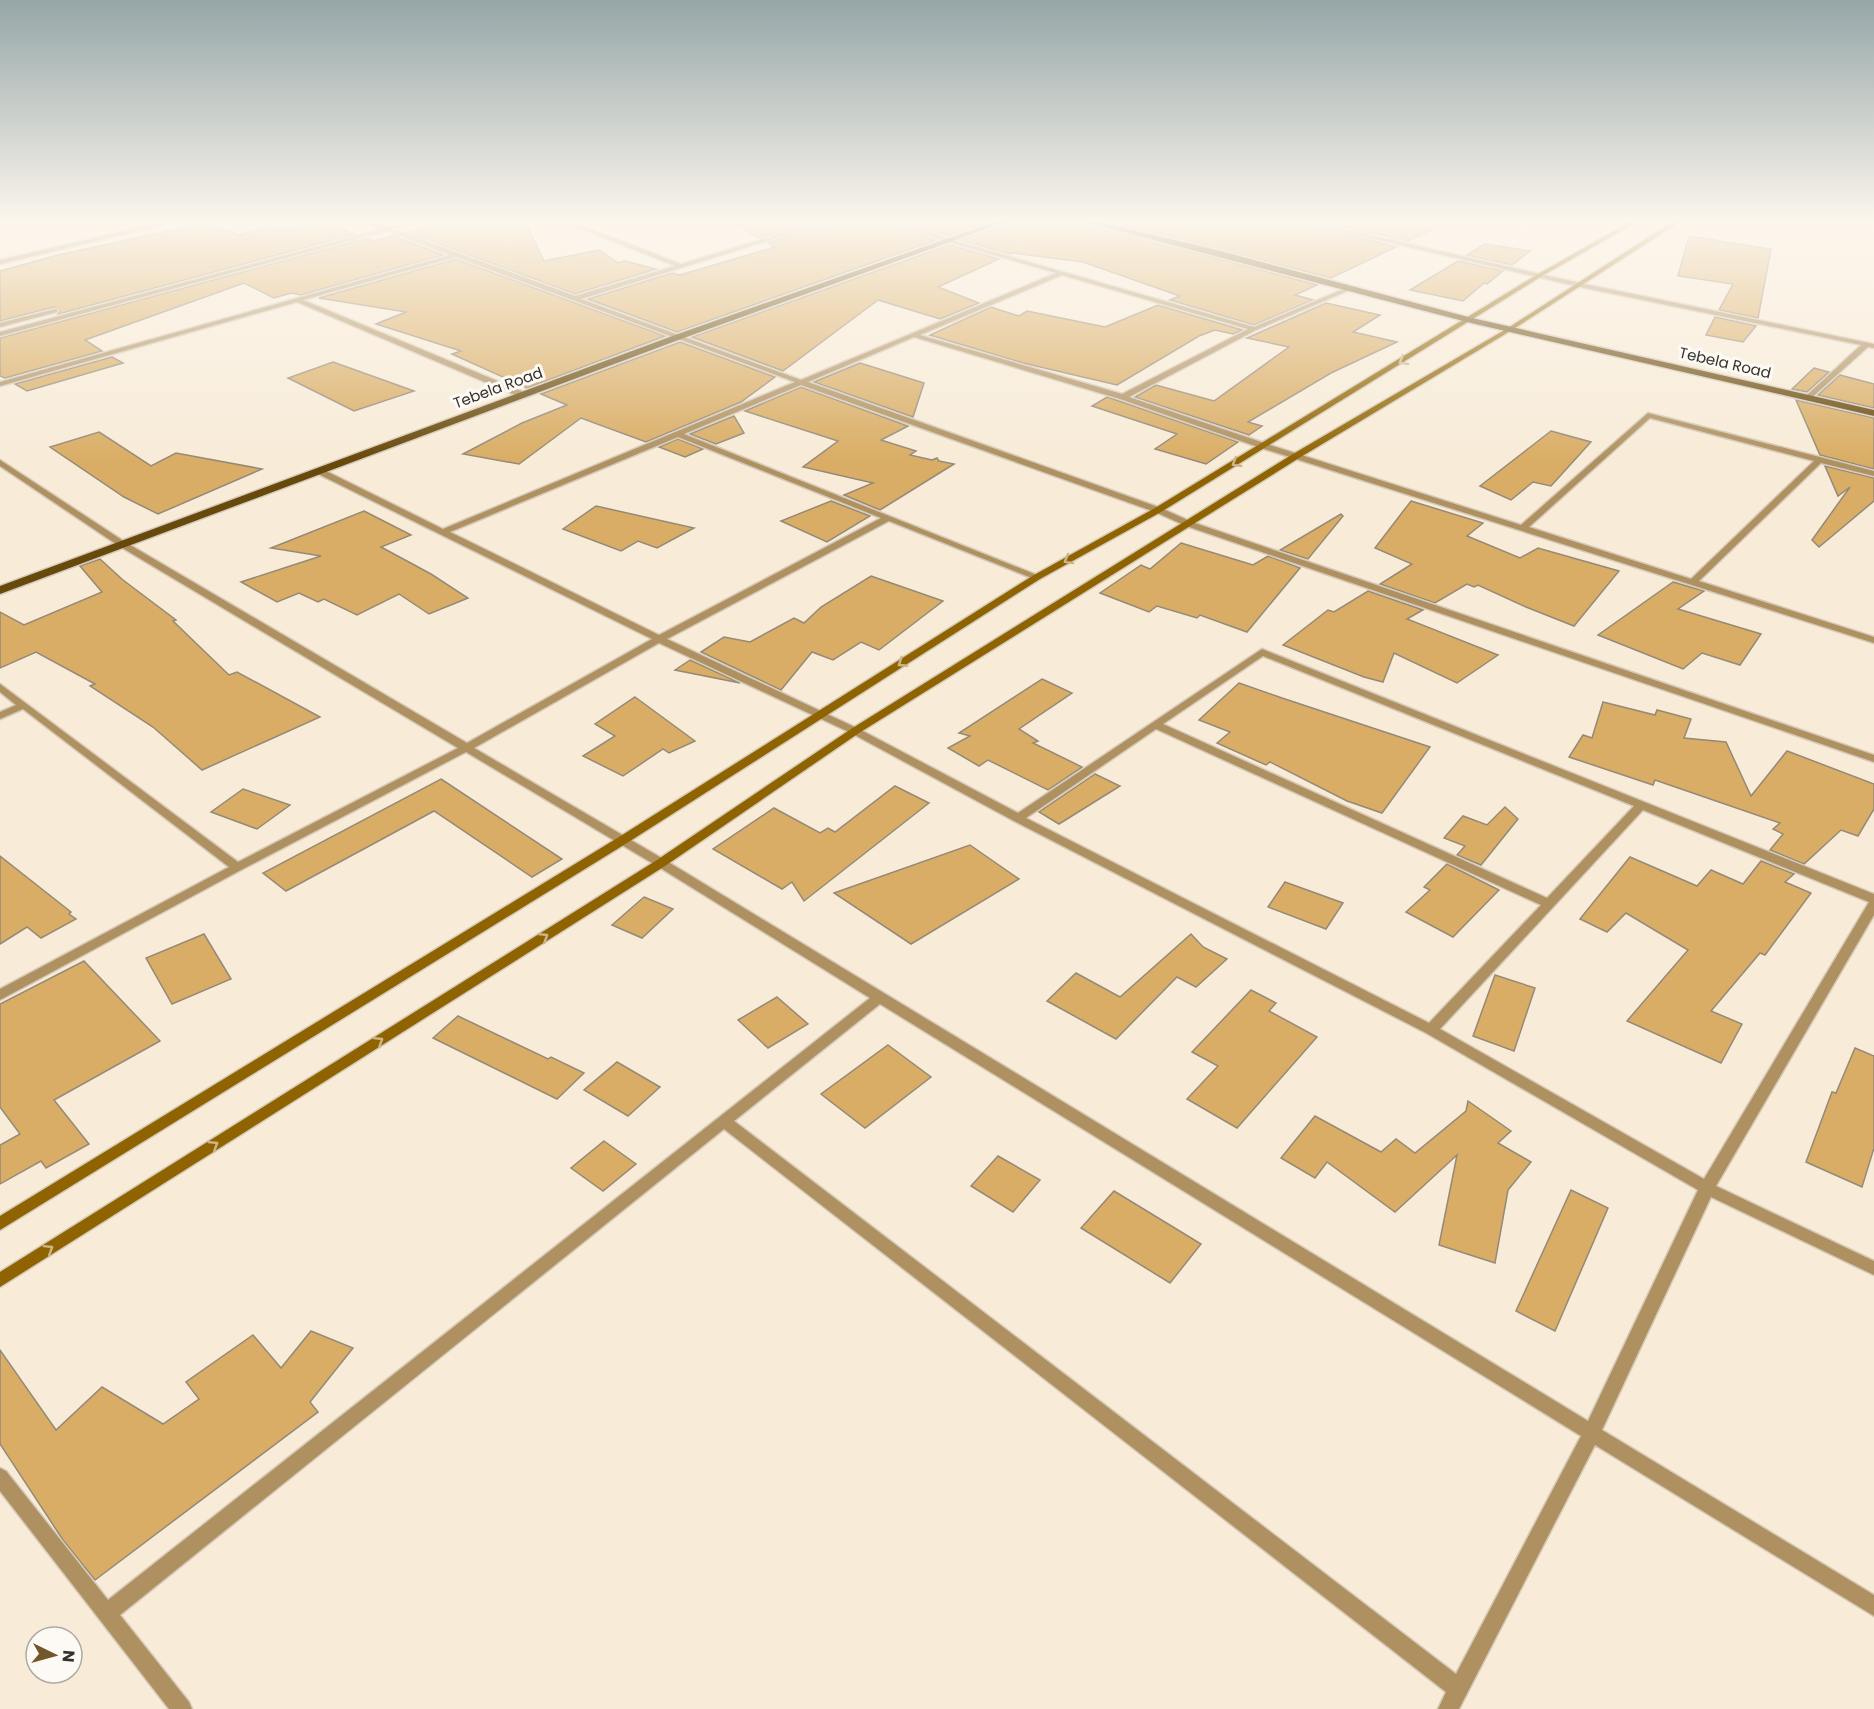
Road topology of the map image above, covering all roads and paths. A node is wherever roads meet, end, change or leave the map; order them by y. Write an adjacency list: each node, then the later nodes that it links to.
1 (96, 300): 14 (street)
2 (127, 300): 17 (street)
3 (297, 300): 22 (street); 23 (street)
4 (575, 300): 19 (street)
5 (781, 300): 19 (main road, Tebela Road)
6 (998, 300): 18 (street)
7 (1154, 300): 15 (street)
8 (1322, 300): 15 (street)
9 (1394, 300): 13 (main road, Tebela Road)
10 (1502, 300): 13 (main road)
11 (1557, 300): 16 (main road)
12 (1650, 300): 20 (street)
13 (1471, 320): 16 (main road, Tebela Road); 28 (main road, one-way to 28)
14 (0, 325)
15 (1254, 329): 24 (street)
16 (1510, 329): 25 (main road, Tebela Road); 29 (main road)
17 (0, 334)
18 (913, 335): 21 (street); 24 (street)
19 (678, 337): 21 (street); 23 (main road, Tebela Road)
20 (1870, 346): 25 (street)
21 (801, 382): 27 (street); 34 (street)
22 (0, 384)
23 (523, 395): 32 (main road, Tebela Road)
24 (1123, 397): 28 (street)
25 (1809, 398): 26 (main road, Tebela Road)
26 (1874, 413)
27 (678, 434): 35 (street); 38 (street)
28 (1264, 446): 29 (street); 34 (main road, one-way to 34)
29 (1296, 456): 36 (main road); 37 (street)
30 (1818, 460): 33 (street); 37 (street); 41 (street)
31 (0, 462): 39 (street)
32 (319, 471): 38 (street); 39 (main road, Tebela Road)
33 (1874, 474)
34 (1158, 510): 36 (street); 40 (main road, one-way to 40)
35 (888, 519): 40 (street); 43 (street)
36 (1189, 524): 50 (main road); 52 (street)
37 (1523, 528): 41 (street)
38 (443, 532): 43 (street)
39 (122, 544): 42 (main road, Tebela Road); 51 (street)
40 (1037, 577): 47 (main road, one-way to 47)
41 (1693, 582): 44 (street)
42 (0, 590)
43 (659, 639): 47 (street); 51 (street)
44 (1874, 640)
45 (0, 687): 46 (street)
46 (24, 705): 48 (street); 57 (street)
47 (821, 715): 50 (street); 55 (main road)
48 (0, 716)
49 (1155, 724): 53 (street); 54 (street); 59 (street)
50 (855, 731): 54 (street); 56 (main road)
51 (466, 748): 55 (street); 57 (street)
52 (1874, 759)
53 (1641, 806): 58 (street); 59 (street)
54 (1018, 818): 63 (street)
55 (623, 840): 56 (street); 66 (main road)
56 (661, 863): 62 (street); 68 (main road, one-way to 56)
57 (237, 867): 61 (street)
58 (1874, 899)
59 (1549, 904): 63 (street)
60 (1874, 904): 65 (street)
61 (0, 995)
62 (880, 997): 64 (street); 69 (street)
63 (1431, 1030): 65 (street)
64 (724, 1121): 72 (street); 73 (street)
65 (1707, 1188): 67 (street); 69 (street)
66 (0, 1224)
67 (1874, 1268)
68 (0, 1280)
69 (1592, 1432): 71 (street); 73 (street)
70 (0, 1477): 72 (street)
71 (1874, 1606)
72 (107, 1613): 74 (street)
73 (1459, 1689): 75 (street)
74 (182, 1709)
75 (1448, 1709)

